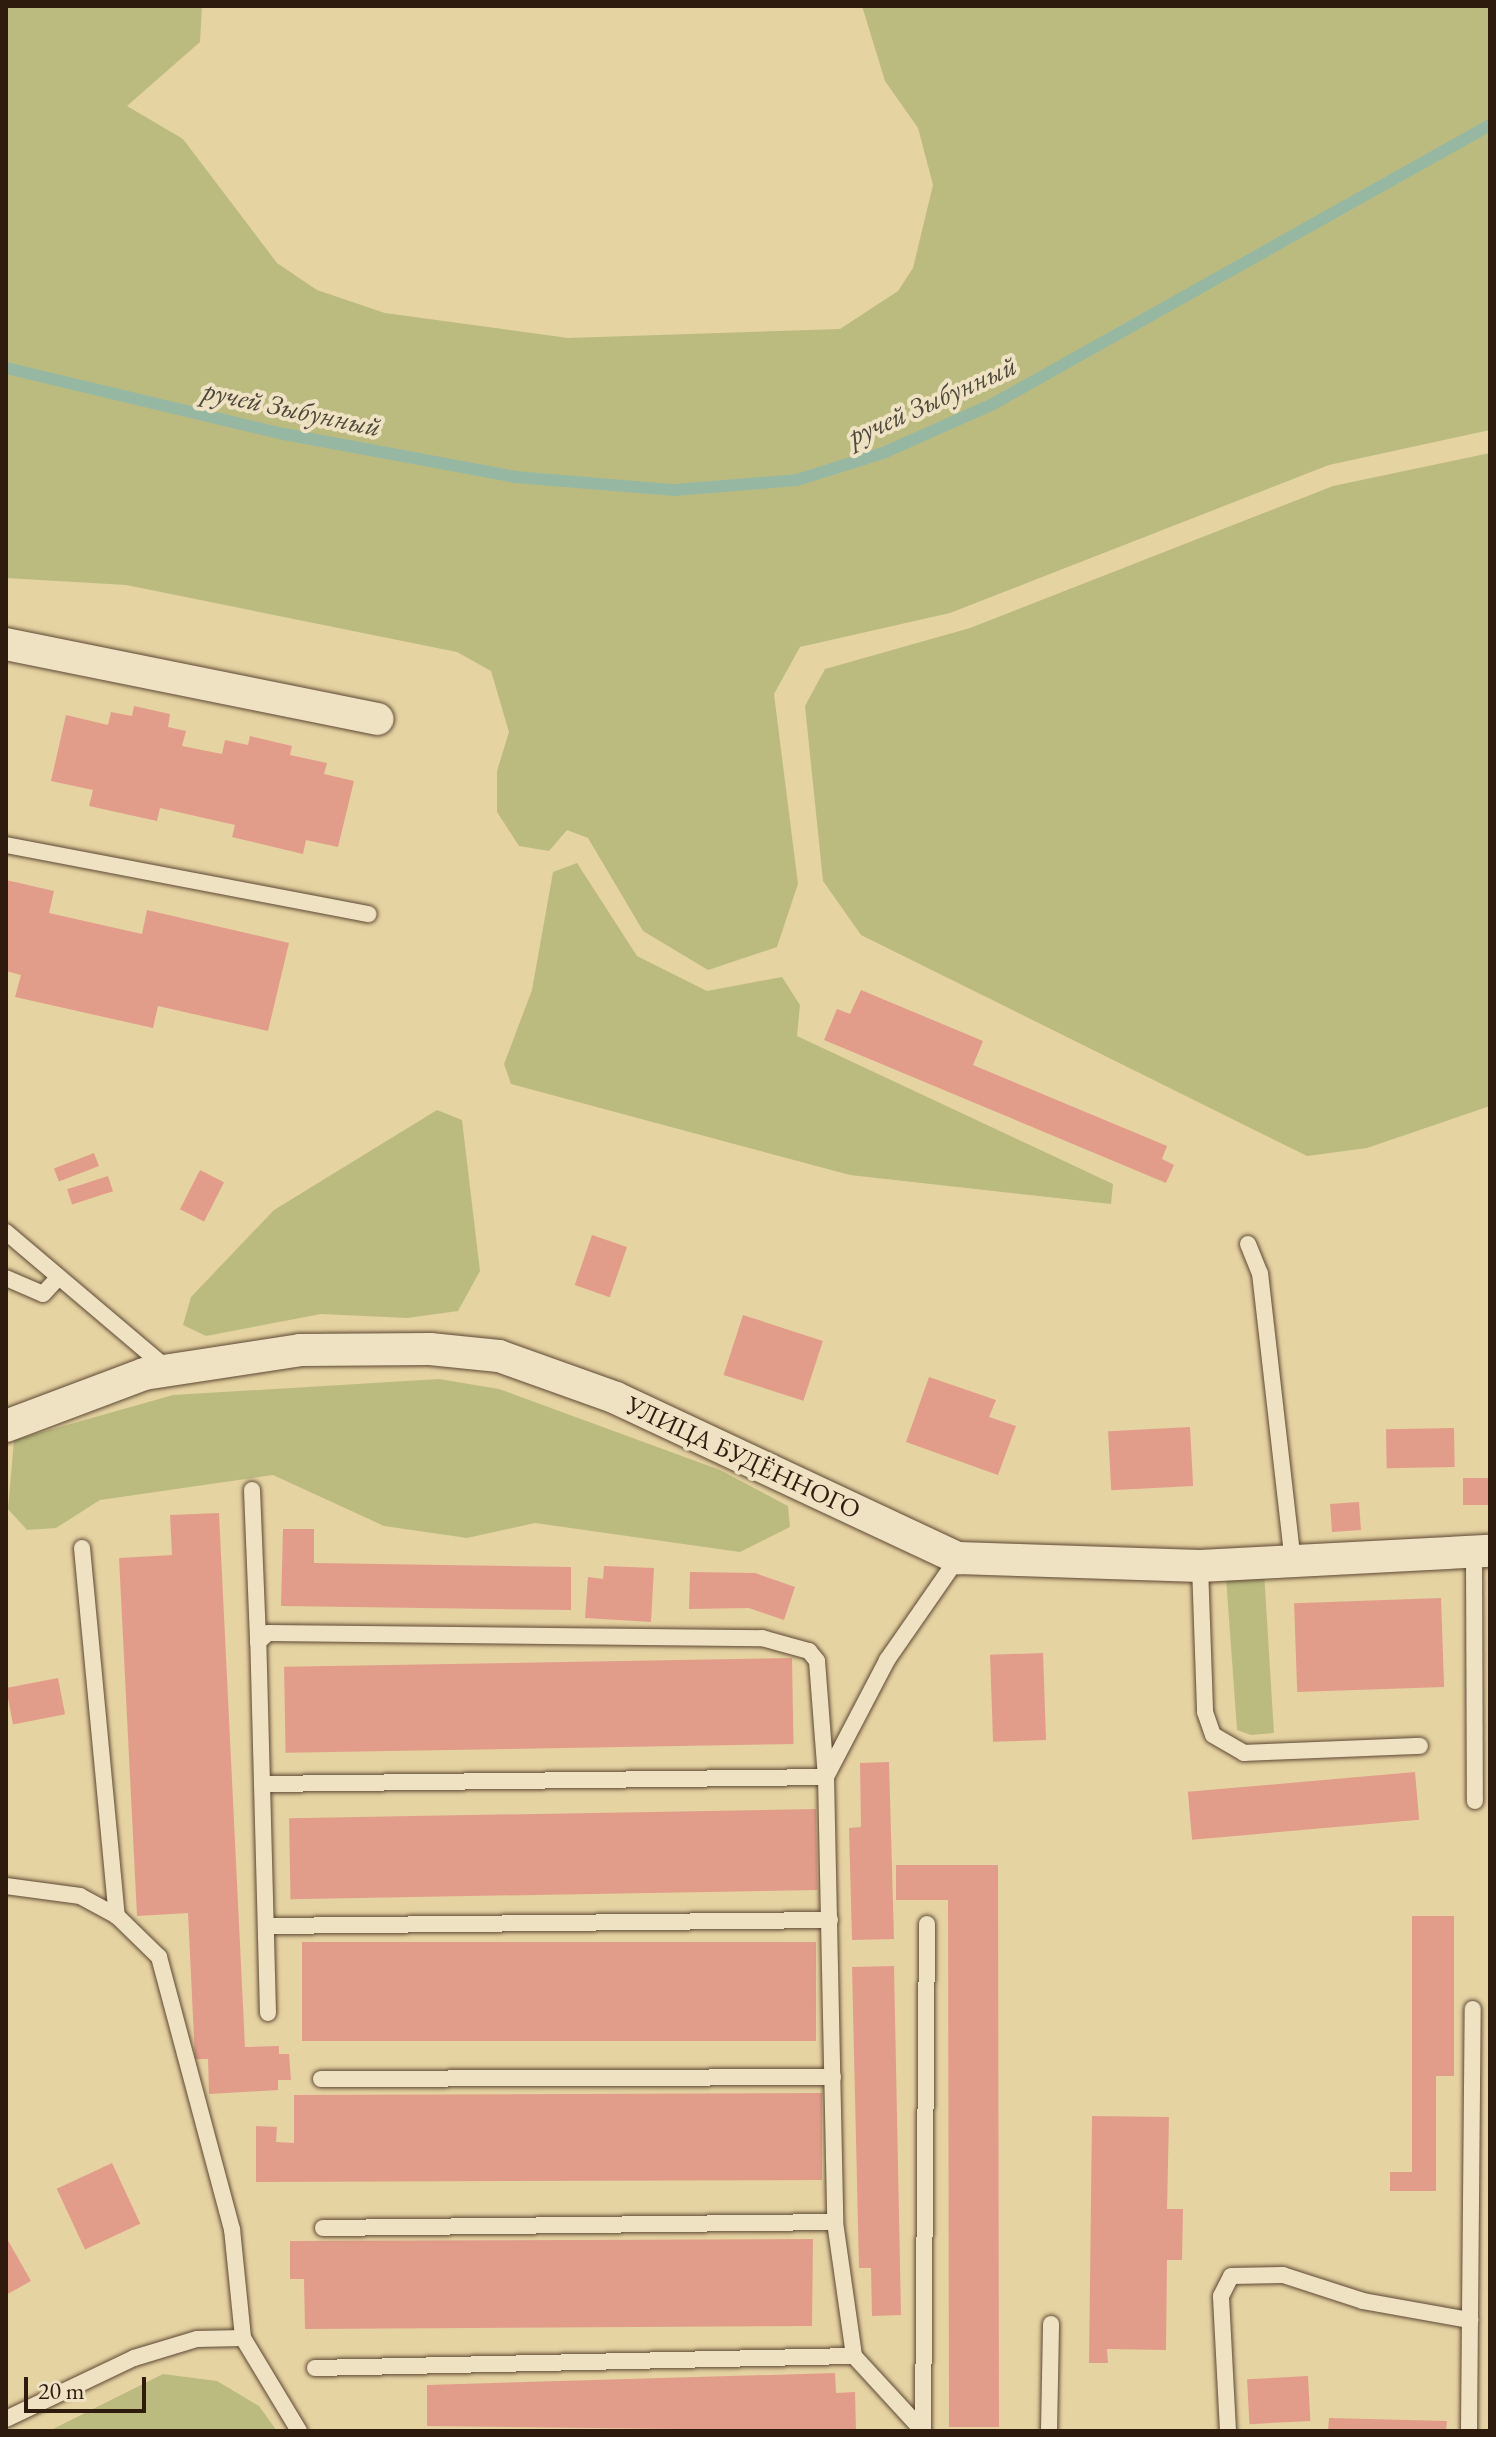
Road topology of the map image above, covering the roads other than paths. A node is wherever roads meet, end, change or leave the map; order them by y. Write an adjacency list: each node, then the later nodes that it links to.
1 (6, 644): 2 (street)
2 (378, 719)
3 (6, 845): 4 (lane)
4 (369, 914)
5 (6, 1232): 8 (lane)
6 (1248, 1244): 15 (lane)
7 (6, 1278): 8 (lane)
8 (58, 1278): 9 (lane)
9 (170, 1371): 10 (street, УЛИЦА БУДЁННОГО); 14 (street, УЛИЦА БУДЁННОГО)
10 (6, 1426)
11 (252, 1490): 17 (lane)
12 (82, 1548): 23 (lane)
13 (1482, 1551): 15 (street, УЛИЦА БУДЁННОГО); 21 (lane)
14 (958, 1558): 16 (street, УЛИЦА БУДЁННОГО); 19 (lane)
15 (1293, 1561): 16 (street, УЛИЦА БУДЁННОГО)
16 (1200, 1566): 18 (lane)
17 (258, 1642): 19 (lane); 20 (lane)
18 (1420, 1746)
19 (826, 1777): 20 (lane); 24 (lane)
20 (263, 1784): 26 (lane)
21 (1475, 1801)
22 (6, 1886): 23 (lane)
23 (117, 1916): 35 (lane)
24 (830, 1920): 26 (lane); 29 (lane)
25 (927, 1924): 36 (lane)
26 (268, 1926): 28 (lane)
27 (1473, 2009): 33 (lane)
28 (268, 2013)
29 (833, 2077): 30 (lane); 31 (lane)
30 (321, 2079)
31 (835, 2222): 32 (lane); 36 (lane)
32 (323, 2228)
33 (1470, 2320): 41 (lane); 42 (lane)
34 (1051, 2324): 40 (lane)
35 (243, 2338): 38 (lane); 39 (lane)
36 (854, 2356): 37 (lane)
37 (315, 2368)
38 (6, 2419)
39 (299, 2431)
40 (1049, 2431)
41 (1228, 2431)
42 (1469, 2431)

